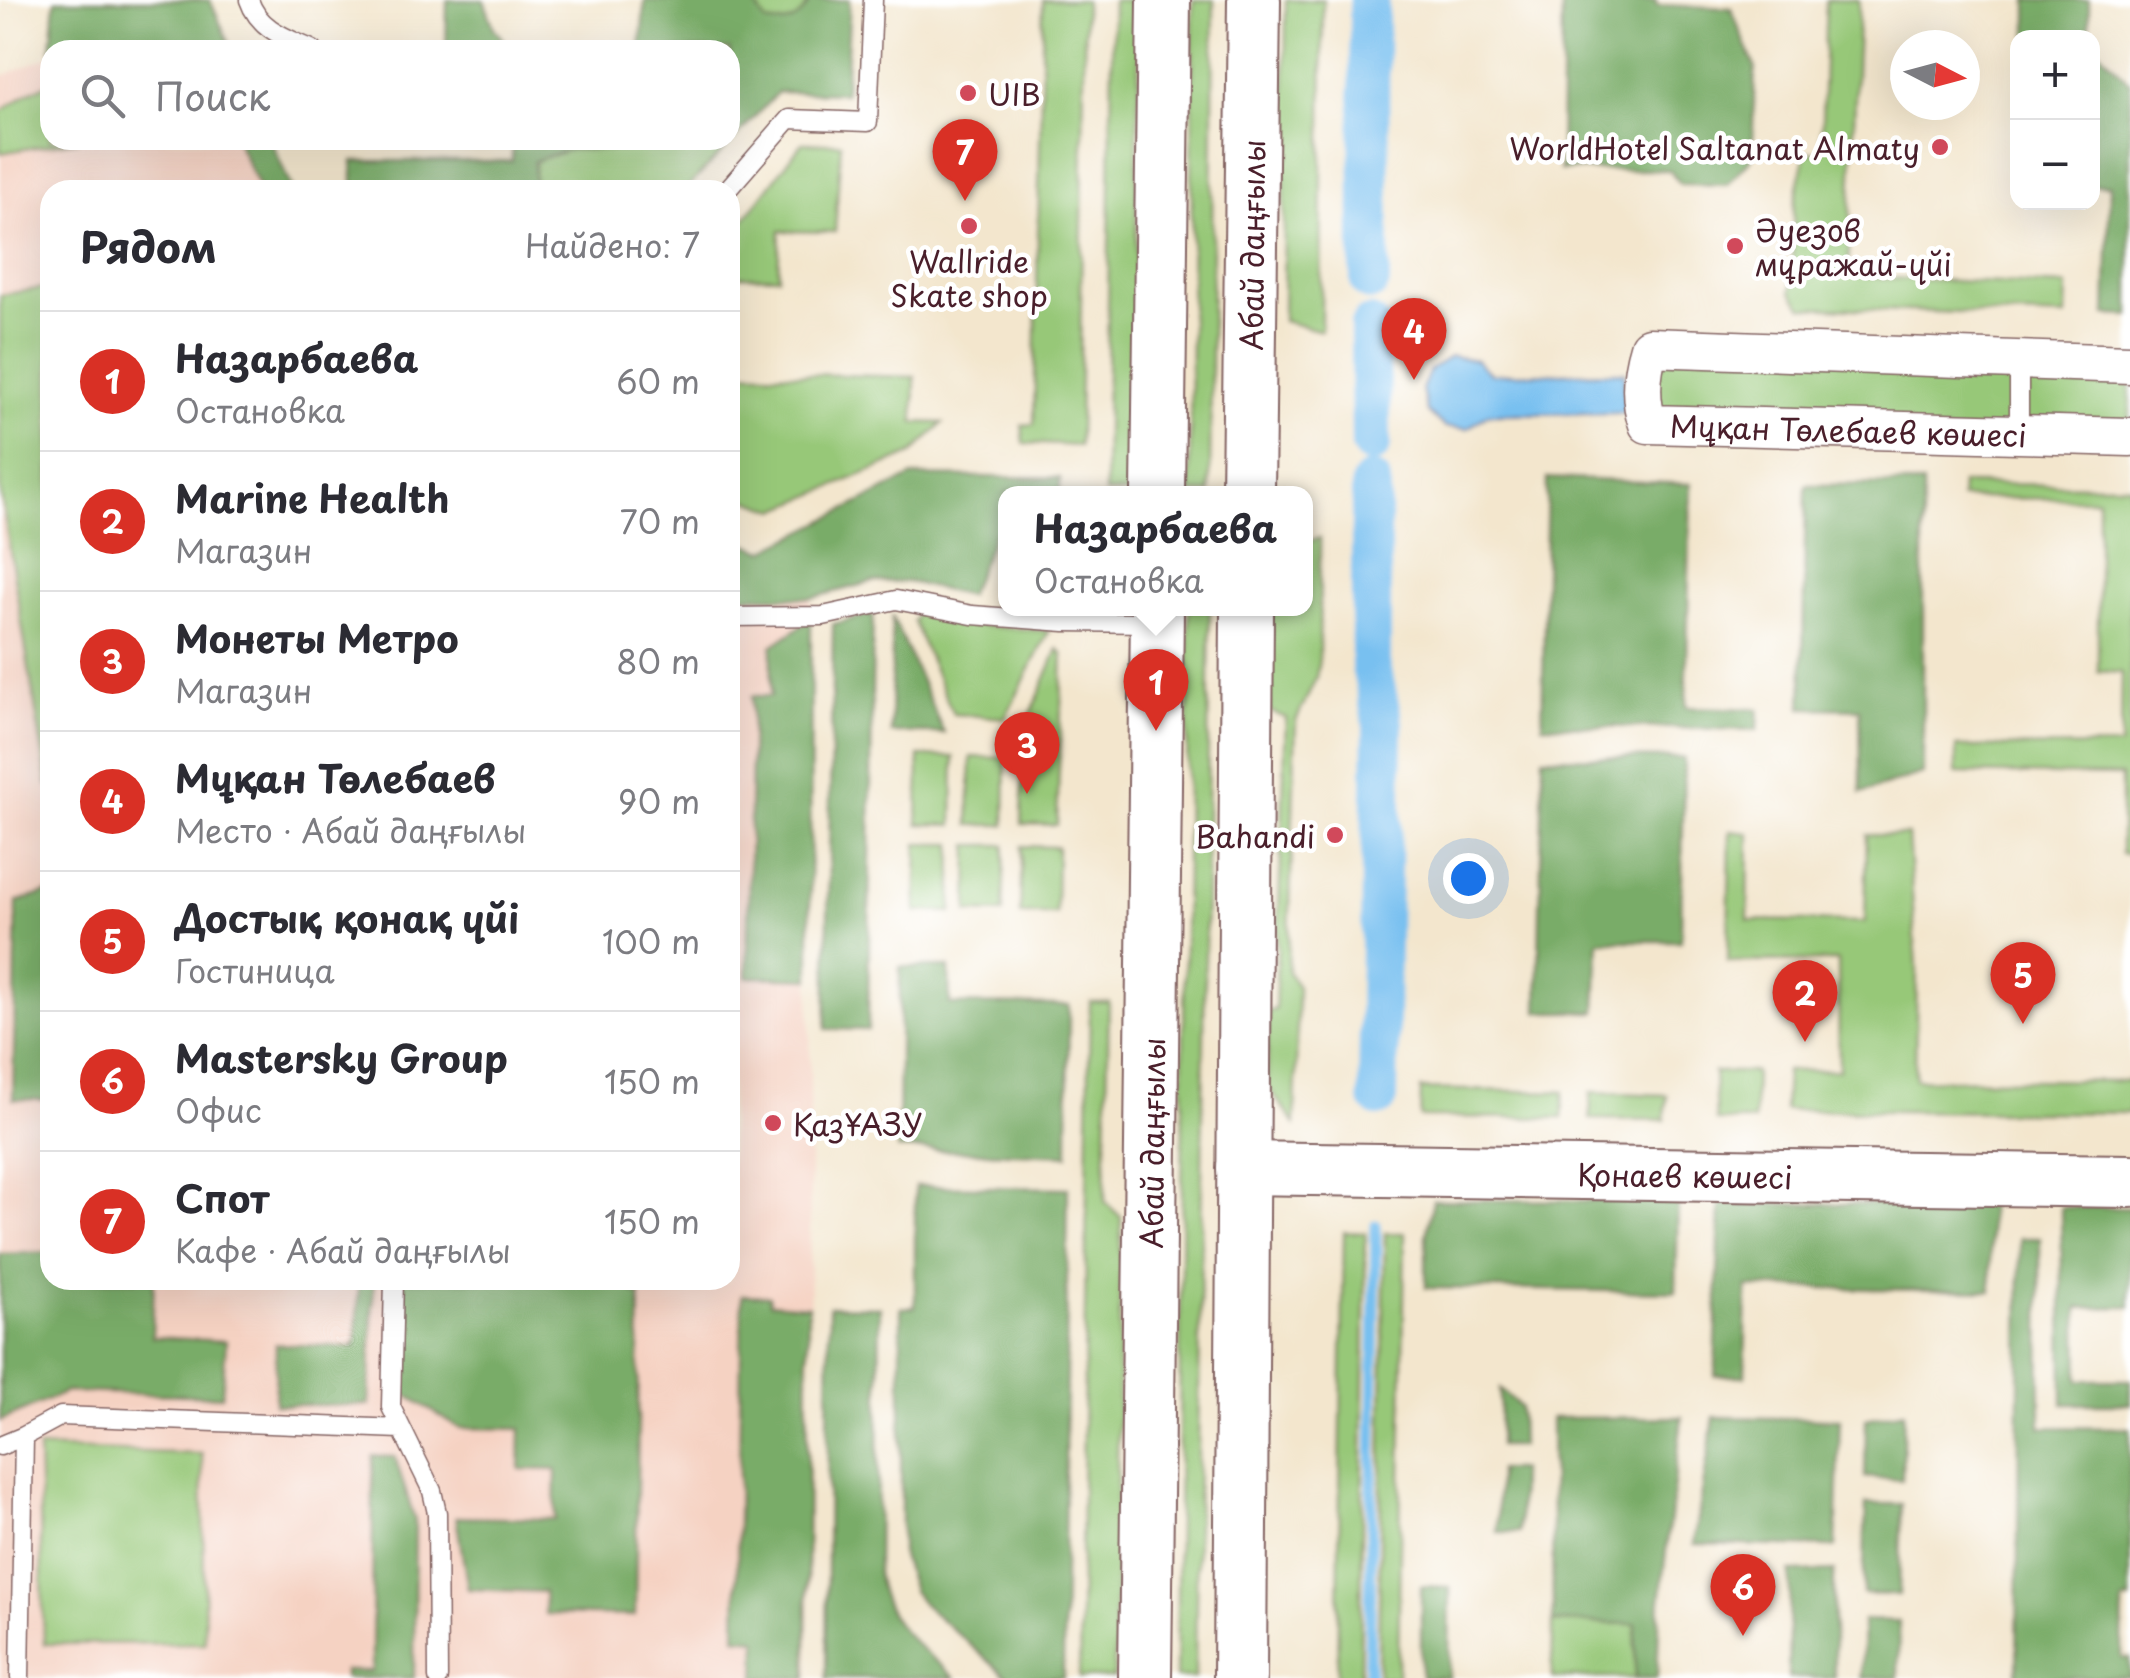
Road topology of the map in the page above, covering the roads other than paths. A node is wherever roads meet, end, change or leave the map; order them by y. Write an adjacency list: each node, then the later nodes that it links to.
1 (249, 0): 5 (lane)
2 (872, 0): 6 (lane)
3 (1164, 0): 11 (main road)
4 (1254, 0): 12 (main road, Абай даңғылы)
5 (291, 40)
6 (736, 180)
7 (2019, 361): 8 (street, Мұқан Төлебаев көшесі); 9 (lane); 9 (street, Мұқан Төлебаев көшесі)
8 (2130, 364)
9 (2019, 435): 10 (street, Мұқан Төлебаев көшесі)
10 (2130, 438)
11 (1158, 486)
12 (1248, 486)
13 (1156, 616): 15 (lane); 24 (main road, Абай даңғылы)
14 (1247, 616): 16 (main road)
15 (740, 617)
16 (1243, 1168): 17 (main road, Қонаев көшесі); 25 (main road)
17 (2130, 1181)
18 (394, 1290): 19 (lane)
19 (401, 1429): 20 (lane); 23 (lane)
20 (24, 1436): 21 (lane); 22 (lane)
21 (0, 1446)
22 (20, 1678)
23 (438, 1678)
24 (1145, 1678)
25 (1240, 1678)

